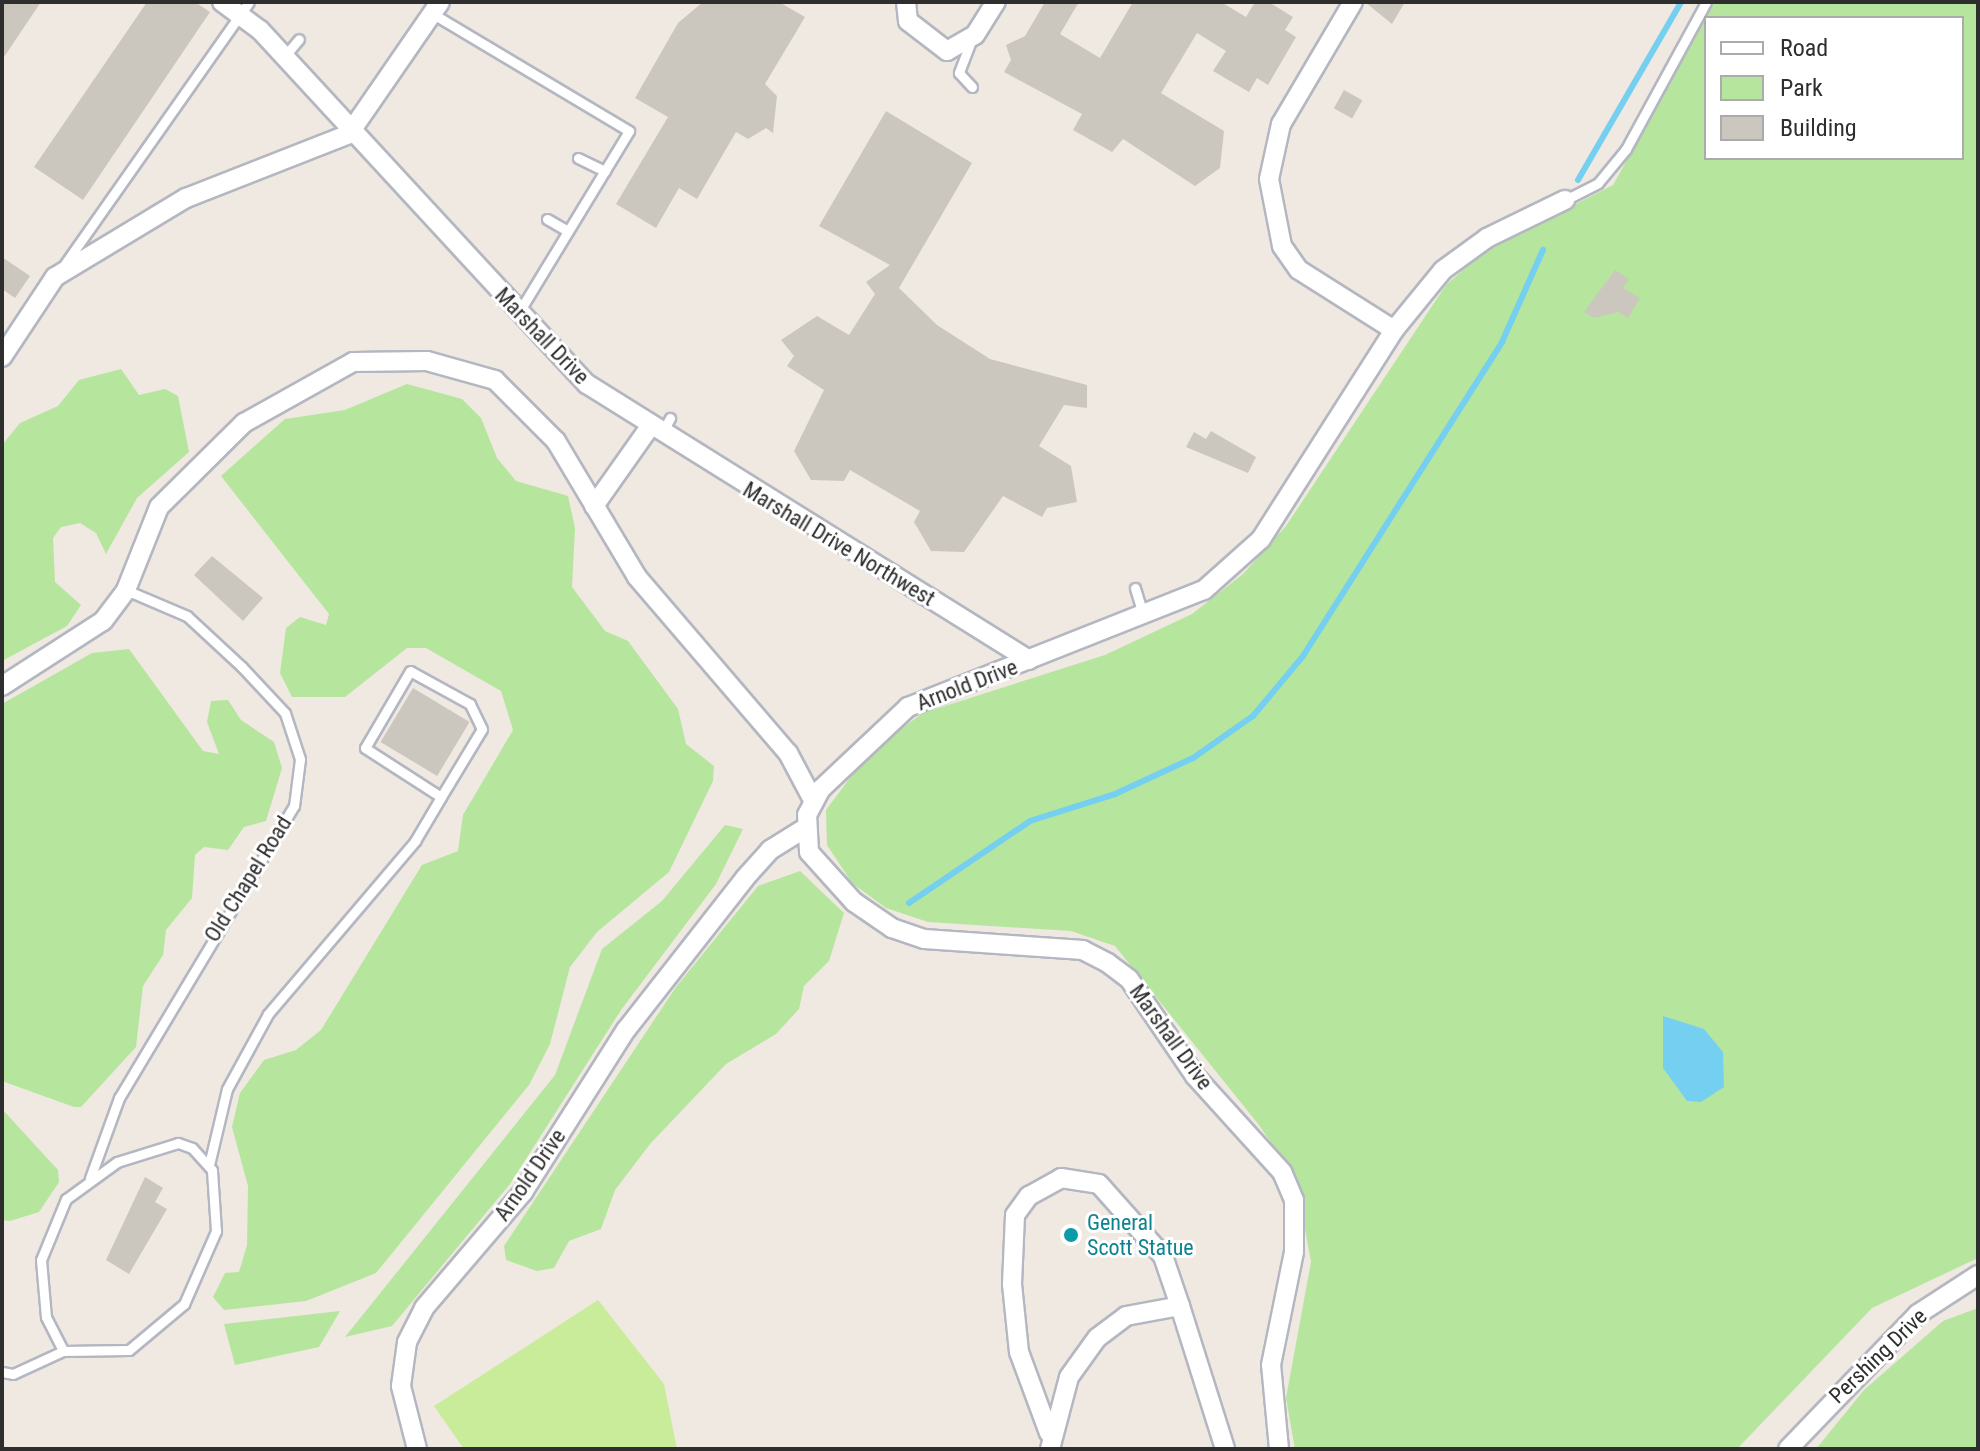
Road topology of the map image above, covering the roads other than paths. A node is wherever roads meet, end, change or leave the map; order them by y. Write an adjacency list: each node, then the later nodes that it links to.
1 (222, 2): 6 (street, Marshall Drive)
2 (906, 2): 8 (street)
3 (996, 2): 8 (street)
4 (1353, 2): 20 (street)
5 (1706, 2): 15 (lane)
6 (244, 8): 10 (street, Marshall Drive); 18 (lane)
7 (437, 8): 12 (street); 14 (lane)
8 (972, 38): 11 (lane)
9 (299, 39): 10 (lane)
10 (284, 57): 12 (street, Marshall Drive)
11 (972, 87)
12 (349, 134): 18 (street); 19 (street, Marshall Drive)
13 (578, 158): 14 (lane)
14 (605, 171): 17 (lane)
15 (1565, 200): 20 (street, Arnold Drive)
16 (547, 219): 17 (lane)
17 (568, 231): 19 (lane)
18 (55, 277): 21 (street)
19 (519, 312): 23 (street, Marshall Drive)
20 (1394, 330): 27 (street, Arnold Drive)
21 (2, 357)
22 (670, 418): 23 (lane)
23 (655, 432): 24 (street); 28 (street, Marshall Drive Northwest)
24 (594, 506): 26 (street); 31 (street)
25 (1135, 588): 27 (lane)
26 (126, 590): 29 (street); 34 (lane, Old Chapel Road)
27 (1144, 618): 28 (street, Arnold Drive)
28 (1029, 660): 31 (street, Arnold Drive)
29 (2, 686)
30 (441, 797): 30 (lane); 33 (lane)
31 (814, 802): 32 (street, Arnold Drive)
32 (807, 827): 40 (street, Arnold Drive); 42 (street, Marshall Drive)
33 (209, 1165): 34 (lane); 37 (lane)
34 (90, 1178): 37 (lane)
35 (1978, 1275): 43 (street, Pershing Drive)
36 (1180, 1306): 39 (street); 39 (street); 41 (street)
37 (63, 1351): 38 (lane)
38 (2, 1372)
39 (1049, 1441)
40 (417, 1449)
41 (1225, 1449)
42 (1279, 1449)
43 (1788, 1449)

